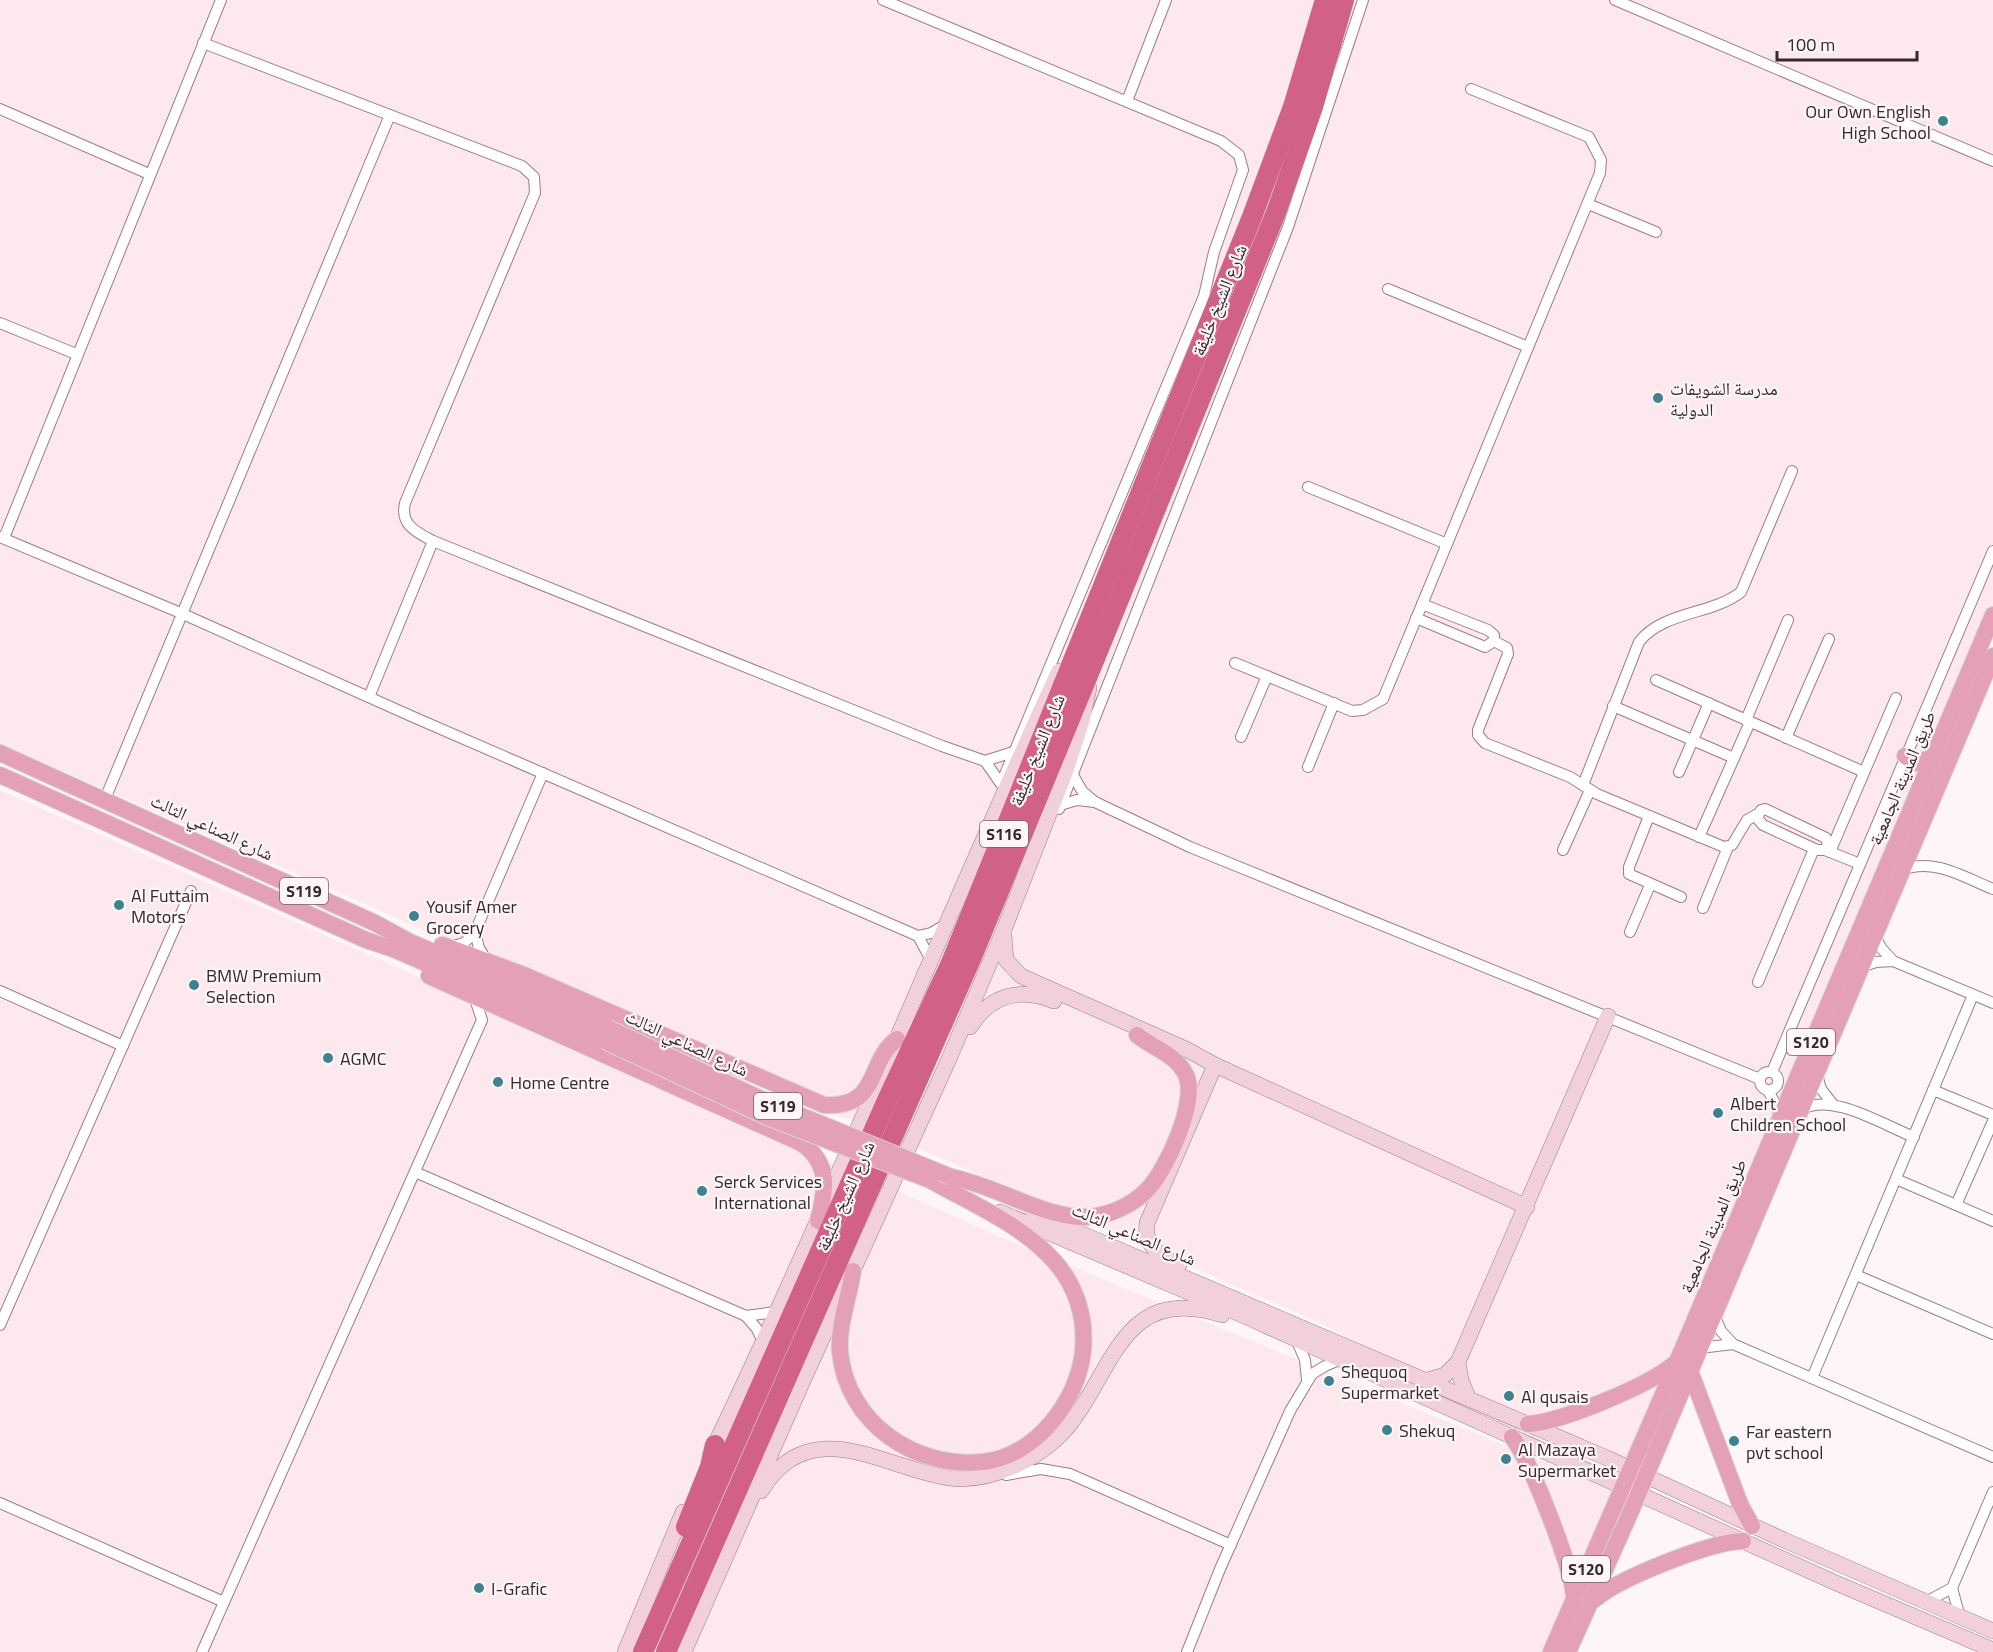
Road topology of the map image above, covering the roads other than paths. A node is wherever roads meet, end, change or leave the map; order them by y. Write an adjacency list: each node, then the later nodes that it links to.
1 (221, 0): 9 (street)
2 (883, 0): 7 (street)
3 (1166, 0): 11 (street)
4 (1363, 0): 19 (street)
5 (1615, 0): 14 (street)
6 (1324, 1): 26 (highway, شارع الشيخ خليفة / S116)
7 (901, 4): 11 (street)
8 (1345, 6): 20 (highway, شارع الشيخ خليفة / S116)
9 (203, 43): 13 (street); 15 (street)
10 (1471, 89): 16 (street)
11 (1127, 101): 24 (street)
12 (0, 109): 15 (street)
13 (390, 115): 29 (street); 33 (street)
14 (1993, 161)
15 (149, 174): 23 (street)
16 (1588, 204): 17 (street); 22 (street)
17 (1656, 232)
18 (1388, 289): 22 (street)
19 (1254, 311): 20 (highway); 68 (street)
20 (1234, 318): 44 (highway, شارع الشيخ خليفة / S116)
21 (0, 323): 23 (street)
22 (1528, 347): 30 (street)
23 (76, 354): 28 (street)
24 (1138, 457): 26 (highway); 57 (street)
25 (1792, 471): 52 (street)
26 (1146, 479): 39 (highway, شارع الشيخ خليفة / S116)
27 (1308, 487): 30 (street)
28 (2, 538): 33 (street)
29 (433, 541): 48 (street); 62 (street)
30 (1447, 544): 32 (street)
31 (1993, 551): 59 (street)
32 (1422, 604): 35 (street); 36 (street)
33 (183, 614): 48 (street); 71 (street)
34 (1993, 615): 61 (main road, طريق المدينة الجامعية / S120)
35 (1416, 618): 38 (street); 50 (street)
36 (1458, 618): 38 (street); 41 (street)
37 (1788, 620): 53 (street)
38 (1452, 633): 41 (street)
39 (1083, 637): 76 (main road); 180 (highway, شارع الشيخ خليفة / S116)
40 (1829, 639): 55 (street)
41 (1494, 641): 70 (street)
42 (1993, 656): 47 (main road, طريق المدينة الجامعية / S120)
43 (1235, 663): 45 (street)
44 (1089, 672): 81 (main road); 187 (highway, شارع الشيخ خليفة / S116)
45 (1267, 676): 50 (street); 54 (street)
46 (1656, 680): 51 (street)
47 (1986, 686): 83 (main road, طريق المدينة الجامعية / S120)
48 (369, 697): 66 (street)
49 (1896, 698): 65 (street)
50 (1334, 703): 63 (street)
51 (1709, 703): 53 (street); 56 (street)
52 (1613, 706): 56 (street); 70 (street)
53 (1748, 721): 55 (street); 60 (street)
54 (1241, 737)
55 (1786, 738): 65 (street)
56 (1692, 740): 60 (street); 64 (street)
57 (1013, 752): 62 (street); 69 (street)
58 (0, 753): 71 (main road, شارع الصناعي الثالث / S119)
59 (1905, 756): 61 (main road); 82 (street)
60 (1734, 758): 77 (street)
61 (1931, 758): 101 (main road, طريق المدينة الجامعية / S120)
62 (985, 761): 69 (street)
63 (1308, 767)
64 (1678, 772)
65 (1864, 772): 80 (street)
66 (543, 773): 92 (street); 95 (street)
67 (0, 775): 96 (main road, شارع الصناعي الثالث / S119)
68 (1072, 776): 72 (street); 73 (street)
69 (1001, 784): 76 (street)
70 (1587, 788): 75 (street); 79 (street)
71 (105, 799): 90 (main road, شارع الصناعي الثالث / S119)
72 (1095, 802): 73 (street); 108 (street)
73 (1060, 805): 81 (street)
74 (1758, 814): 78 (street); 80 (street); 80 (street)
75 (1649, 816): 77 (street); 84 (street)
76 (993, 819): 89 (main road)
77 (1699, 837): 78 (street)
78 (1728, 847): 88 (street)
79 (1563, 850)
80 (1823, 850): 82 (street); 102 (street)
81 (1031, 858): 91 (main road)
82 (1860, 864): 119 (street)
83 (1901, 870): 85 (street); 94 (main road, طريق المدينة الجامعية / S120)
84 (1650, 885): 87 (street); 93 (street)
85 (1993, 889)
86 (191, 891): 113 (street)
87 (1682, 897)
88 (1703, 909)
89 (948, 922): 95 (street); 99 (main road)
90 (375, 923): 97 (main road); 110 (main road, شارع الصناعي الثالث / S119)
91 (1005, 927): 114 (main road); 115 (main road)
92 (476, 932): 97 (street); 98 (street)
93 (1630, 932)
94 (1874, 935): 100 (street); 101 (main road, طريق المدينة الجامعية / S120)
95 (918, 936): 99 (street)
96 (366, 940): 105 (main road); 110 (main road, شارع الصناعي الثالث / S119)
97 (449, 948): 98 (main road)
98 (488, 961): 112 (main road)
99 (932, 962): 112 (main road)
100 (1893, 962): 101 (street); 104 (street)
101 (1853, 965): 116 (main road, طريق المدينة الجامعية / S120); 117 (main road, طريق المدينة الجامعية / S120)
102 (1758, 982)
103 (0, 991): 113 (street)
104 (1973, 995): 106 (street); 122 (street)
105 (475, 999): 107 (main road); 109 (street)
106 (1993, 1003)
107 (505, 1012): 109 (street); 135 (main road)
108 (1608, 1016): 120 (street); 133 (main road)
109 (482, 1020): 130 (street)
110 (606, 1035): 134 (main road, شارع الصناعي الثالث / S119, bridge); 134 (main road, شارع الصناعي الثالث / S119, bridge)
111 (1137, 1035): 114 (main road); 115 (main road); 134 (main road)
112 (897, 1039): 135 (main road)
113 (123, 1046): 144 (street)
114 (949, 1059): 137 (main road)
115 (1210, 1063): 118 (main road); 123 (main road)
116 (1817, 1072): 124 (street); 125 (main road, طريق المدينة الجامعية / S120)
117 (1797, 1074): 119 (street); 126 (main road, طريق المدينة الجامعية / S120)
118 (1235, 1075): 123 (main road); 133 (main road)
119 (1775, 1076): 120 (street); 121 (street)
120 (1760, 1079): 121 (street)
121 (1768, 1090): 126 (street)
122 (1934, 1090): 127 (street); 129 (street)
123 (1204, 1093): 139 (main road)
124 (1832, 1103): 125 (street); 129 (street)
125 (1800, 1110): 141 (main road, طريق المدينة الجامعية / S120)
126 (1780, 1114): 152 (main road, طريق المدينة الجامعية / S120)
127 (1993, 1115)
128 (1993, 1121): 132 (street)
129 (1914, 1137): 131 (street)
130 (415, 1172): 142 (street); 177 (street)
131 (1896, 1179): 132 (street); 138 (street)
132 (1956, 1205): 136 (street)
133 (1527, 1207): 151 (main road)
134 (1025, 1217): 137 (main road); 139 (main road, شارع الصناعي الثالث); 143 (main road, شارع الصناعي الثالث)
135 (818, 1221): 140 (main road)
136 (1993, 1221)
137 (853, 1271): 172 (main road)
138 (1856, 1275): 145 (street); 153 (street)
139 (1210, 1288): 155 (main road, شارع الصناعي الثالث)
140 (776, 1312): 142 (street); 147 (main road)
141 (1714, 1315): 148 (street); 149 (main road, طريق المدينة الجامعية / S120)
142 (746, 1316): 147 (street)
143 (1249, 1318): 146 (main road, شارع الصناعي الثالث); 164 (main road)
144 (0, 1325)
145 (1993, 1334)
146 (1297, 1341): 150 (main road, شارع الصناعي الثالث); 154 (street)
147 (763, 1342): 159 (main road)
148 (1733, 1344): 149 (street); 153 (street)
149 (1700, 1348): 152 (main road, طريق المدينة الجامعية / S120)
150 (1339, 1360): 154 (street); 158 (main road, شارع الصناعي الثالث)
151 (1458, 1362): 155 (main road); 156 (main road)
152 (1684, 1366): 157 (main road); 160 (main road, طريق المدينة الجامعية / S120); 163 (main road, طريق المدينة الجامعية / S120); 171 (main road)
153 (1812, 1378): 161 (street)
154 (1307, 1380): 174 (street)
155 (1428, 1380): 156 (main road, شارع الصناعي الثالث)
156 (1468, 1398): 157 (main road, شارع الصناعي الثالث)
157 (1528, 1424): 162 (main road, شارع الصناعي الثالث)
158 (1512, 1437): 165 (main road, شارع الصناعي الثالث); 176 (main road)
159 (715, 1445): 180 (highway); 185 (main road)
160 (1637, 1453): 162 (main road, طريق المدينة الجامعية / S120); 163 (main road)
161 (1993, 1457)
162 (1622, 1465): 163 (main road, شارع الصناعي الثالث); 165 (main road, طريق المدينة الجامعية / S120)
163 (1652, 1474): 167 (main road, طريق المدينة الجامعية / S120); 171 (main road, شارع الصناعي الثالث)
164 (990, 1476): 172 (main road); 174 (street)
165 (1614, 1483): 167 (main road, شارع الصناعي الثالث); 169 (main road, طريق المدينة الجامعية / S120)
166 (1993, 1492): 175 (street)
167 (1645, 1497): 170 (main road, طريق المدينة الجامعية / S120); 173 (main road, شارع الصناعي الثالث)
168 (0, 1503): 177 (street)
169 (1613, 1504): 170 (main road); 176 (main road, طريق المدينة الجامعية / S120)
170 (1631, 1511): 178 (main road, طريق المدينة الجامعية / S120)
171 (1752, 1526): 179 (main road, شارع الصناعي الثالث)
172 (734, 1537): 188 (main road)
173 (1743, 1541): 178 (main road); 183 (main road, شارع الصناعي الثالث)
174 (1231, 1545): 189 (street)
175 (1952, 1588): 179 (street); 181 (street)
176 (1574, 1596): 190 (main road, طريق المدينة الجامعية / S120)
177 (224, 1602): 184 (street)
178 (1591, 1602): 191 (main road, طريق المدينة الجامعية / S120)
179 (1926, 1602): 181 (main road, شارع الصناعي الثالث)
180 (663, 1608): 186 (highway, شارع الشيخ خليفة / S116)
181 (1960, 1617): 182 (main road, شارع الصناعي الثالث)
182 (1993, 1631)
183 (1991, 1646)
184 (202, 1652)
185 (625, 1652)
186 (644, 1652)
187 (666, 1652)
188 (684, 1652)
189 (1187, 1652)
190 (1551, 1652)
191 (1568, 1652)

